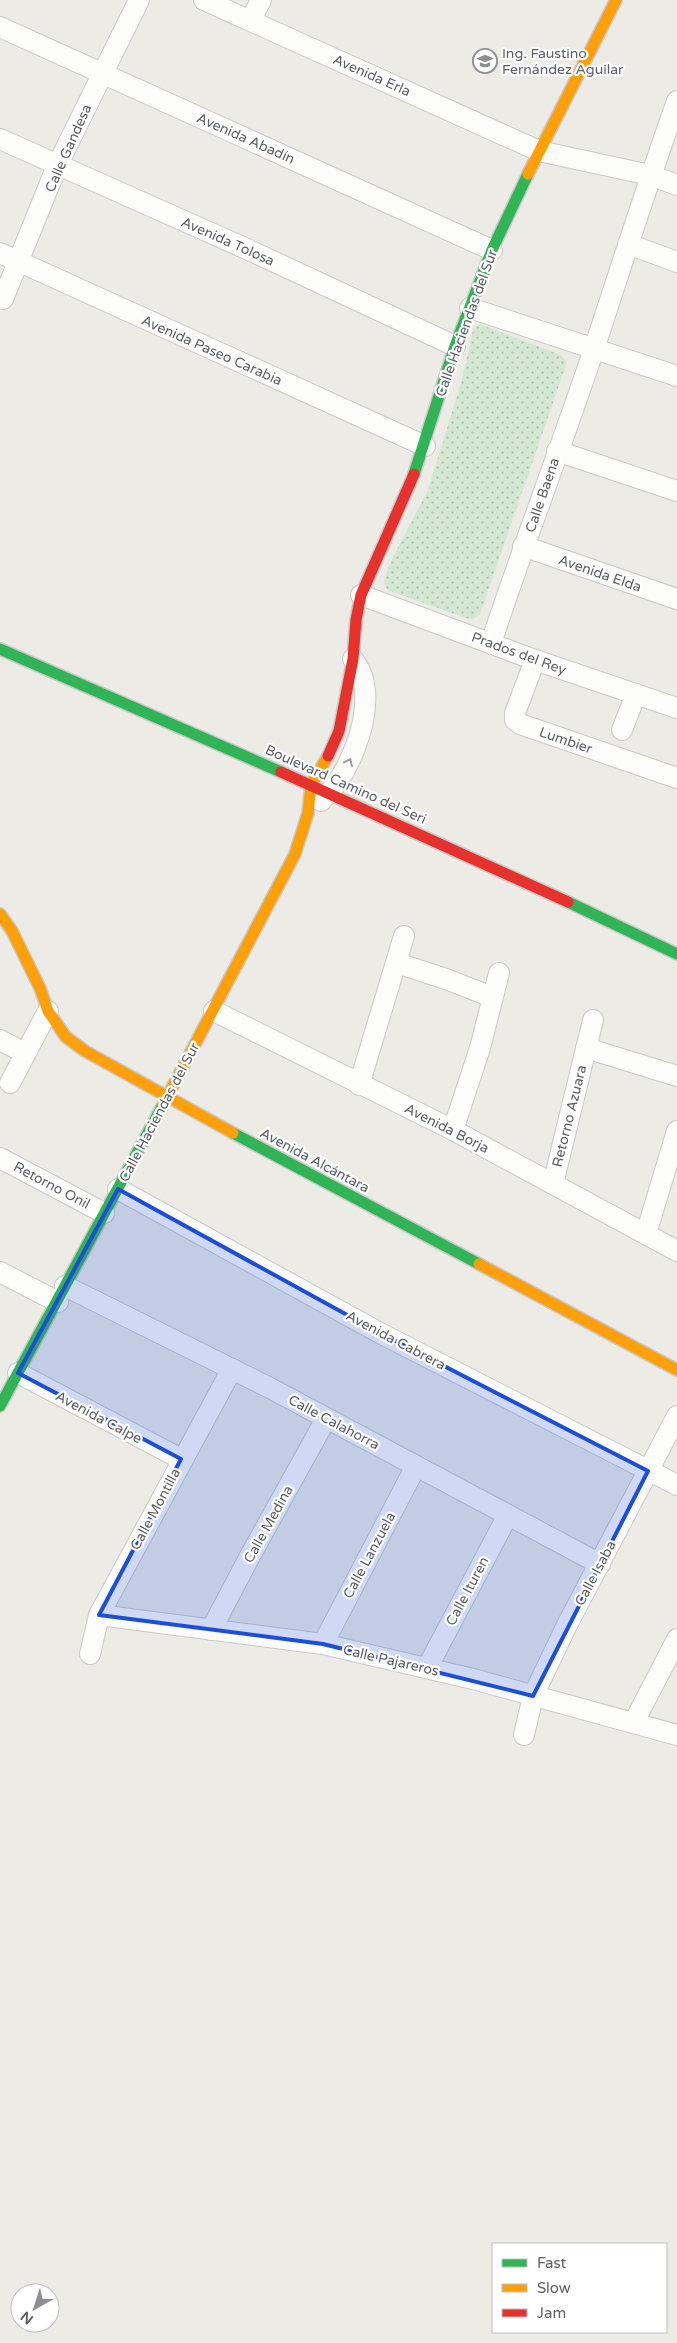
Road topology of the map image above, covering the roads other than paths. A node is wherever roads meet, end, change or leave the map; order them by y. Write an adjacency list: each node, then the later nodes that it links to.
1 (139, 0): 7 (street, Calle Gandesa)
2 (204, 0): 5 (street, Avenida Erla)
3 (261, 0): 5 (street)
4 (616, 0): 10 (street, Calle Haciendas del Sur)
5 (251, 20): 10 (street, Avenida Erla)
6 (0, 27): 7 (street, Avenida Abadín)
7 (102, 74): 11 (street, Calle Gandesa); 15 (street, Avenida Abadín)
8 (677, 100): 12 (street, Calle Baena)
9 (0, 139): 11 (street, Avenida Tolosa)
10 (538, 151): 12 (street, Avenida Erla); 15 (street, Calle Haciendas del Sur)
11 (58, 166): 17 (street, Calle Gandesa); 21 (street, Avenida Tolosa)
12 (650, 175): 13 (street, Avenida Erla); 14 (street, Calle Baena)
13 (677, 185)
14 (628, 244): 18 (street); 22 (street, Calle Baena)
15 (492, 250): 20 (street, Calle Haciendas del Sur)
16 (0, 253): 17 (street, Avenida Paseo Carabia)
17 (20, 262): 19 (street, Calle Gandesa); 24 (street, Avenida Paseo Carabia)
18 (677, 262)
19 (4, 299)
20 (470, 308): 21 (street, Calle Haciendas del Sur); 22 (street)
21 (455, 346): 24 (street, Calle Haciendas del Sur)
22 (595, 347): 23 (street); 25 (street, Calle Baena)
23 (677, 376)
24 (425, 446): 28 (street, Calle Haciendas del Sur)
25 (557, 451): 26 (street); 27 (street, Calle Baena)
26 (677, 491)
27 (524, 546): 29 (street, Avenida Elda); 30 (street, Calle Baena)
28 (361, 595): 30 (street, Prados del Rey); 32 (street, Calle Haciendas del Sur)
29 (677, 599)
30 (491, 643): 33 (street, Prados del Rey)
31 (0, 649): 38 (street, Boulevard Camino del Seri)
32 (353, 659): 38 (street, Calle Haciendas del Sur); 39 (street, one-way to 32)
33 (535, 660): 34 (street, Prados del Rey); 37 (street, Lumbier)
34 (636, 694): 35 (street, Prados del Rey); 36 (street)
35 (677, 708)
36 (622, 730)
37 (677, 778)
38 (311, 785): 39 (street, Boulevard Camino del Seri); 40 (street, Calle Haciendas del Sur)
39 (330, 793): 40 (street); 43 (street, Boulevard Camino del Seri)
40 (308, 813): 48 (street, Calle Haciendas del Sur)
41 (0, 914): 47 (street, Avenida Alcántara)
42 (404, 936): 44 (street)
43 (677, 954)
44 (397, 963): 46 (street); 55 (street)
45 (499, 973): 46 (street)
46 (492, 997): 57 (street)
47 (48, 1011): 52 (street); 56 (street, Avenida Alcántara)
48 (214, 1011): 55 (street, Avenida Borja); 56 (street, Calle Haciendas del Sur)
49 (593, 1020): 51 (street, Retorno Azuara)
50 (0, 1040): 52 (street)
51 (586, 1048): 53 (street, Retorno Azuara); 60 (street, Retorno Azuara)
52 (25, 1054): 54 (street)
53 (677, 1076)
54 (10, 1083)
55 (359, 1085): 57 (street, Avenida Borja)
56 (167, 1098): 61 (street, Calle Haciendas del Sur); 68 (street, Avenida Alcántara)
57 (453, 1130): 60 (street, Avenida Borja)
58 (677, 1131): 63 (street)
59 (0, 1158): 62 (street, Retorno Onil)
60 (553, 1184): 63 (street, Avenida Borja)
61 (118, 1189): 62 (street, Calle Haciendas del Sur); 75 (street, Avenida Cabrera)
62 (104, 1214): 66 (street, Calle Haciendas del Sur)
63 (646, 1234): 64 (street, Avenida Borja)
64 (677, 1251)
65 (0, 1272): 66 (street)
66 (62, 1294): 67 (street, Calle Calahorra); 69 (street, Calle Haciendas del Sur)
67 (232, 1369): 72 (street, Calle Calahorra); 73 (street, Calle Montilla)
68 (677, 1370)
69 (18, 1373): 70 (street, Calle Haciendas del Sur); 73 (street, Avenida Calpe)
70 (2, 1397)
71 (677, 1416): 75 (street, Calle Isaba)
72 (326, 1418): 74 (street, Calle Calahorra); 80 (street, Calle Medina)
73 (182, 1459): 79 (street, Calle Montilla)
74 (416, 1466): 77 (street, Calle Calahorra); 82 (street, Calle Lanzuela)
75 (648, 1471): 76 (street, Avenida Cabrera); 78 (street, Calle Isaba)
76 (677, 1485)
77 (508, 1514): 78 (street, Calle Calahorra); 84 (street, Calle Ituren)
78 (600, 1564): 85 (street, Calle Isaba)
79 (99, 1615): 80 (street, Calle Pajareros); 83 (street, Calle Montilla)
80 (211, 1630): 82 (street, Calle Pajareros)
81 (677, 1639): 86 (street)
82 (322, 1644): 84 (street, Calle Pajareros)
83 (90, 1654)
84 (427, 1668): 85 (street, Calle Pajareros)
85 (533, 1696): 86 (street, Calle Pajareros); 87 (street, Calle Isaba)
86 (634, 1722): 88 (street, Calle Pajareros)
87 (524, 1734)
88 (677, 1735)

